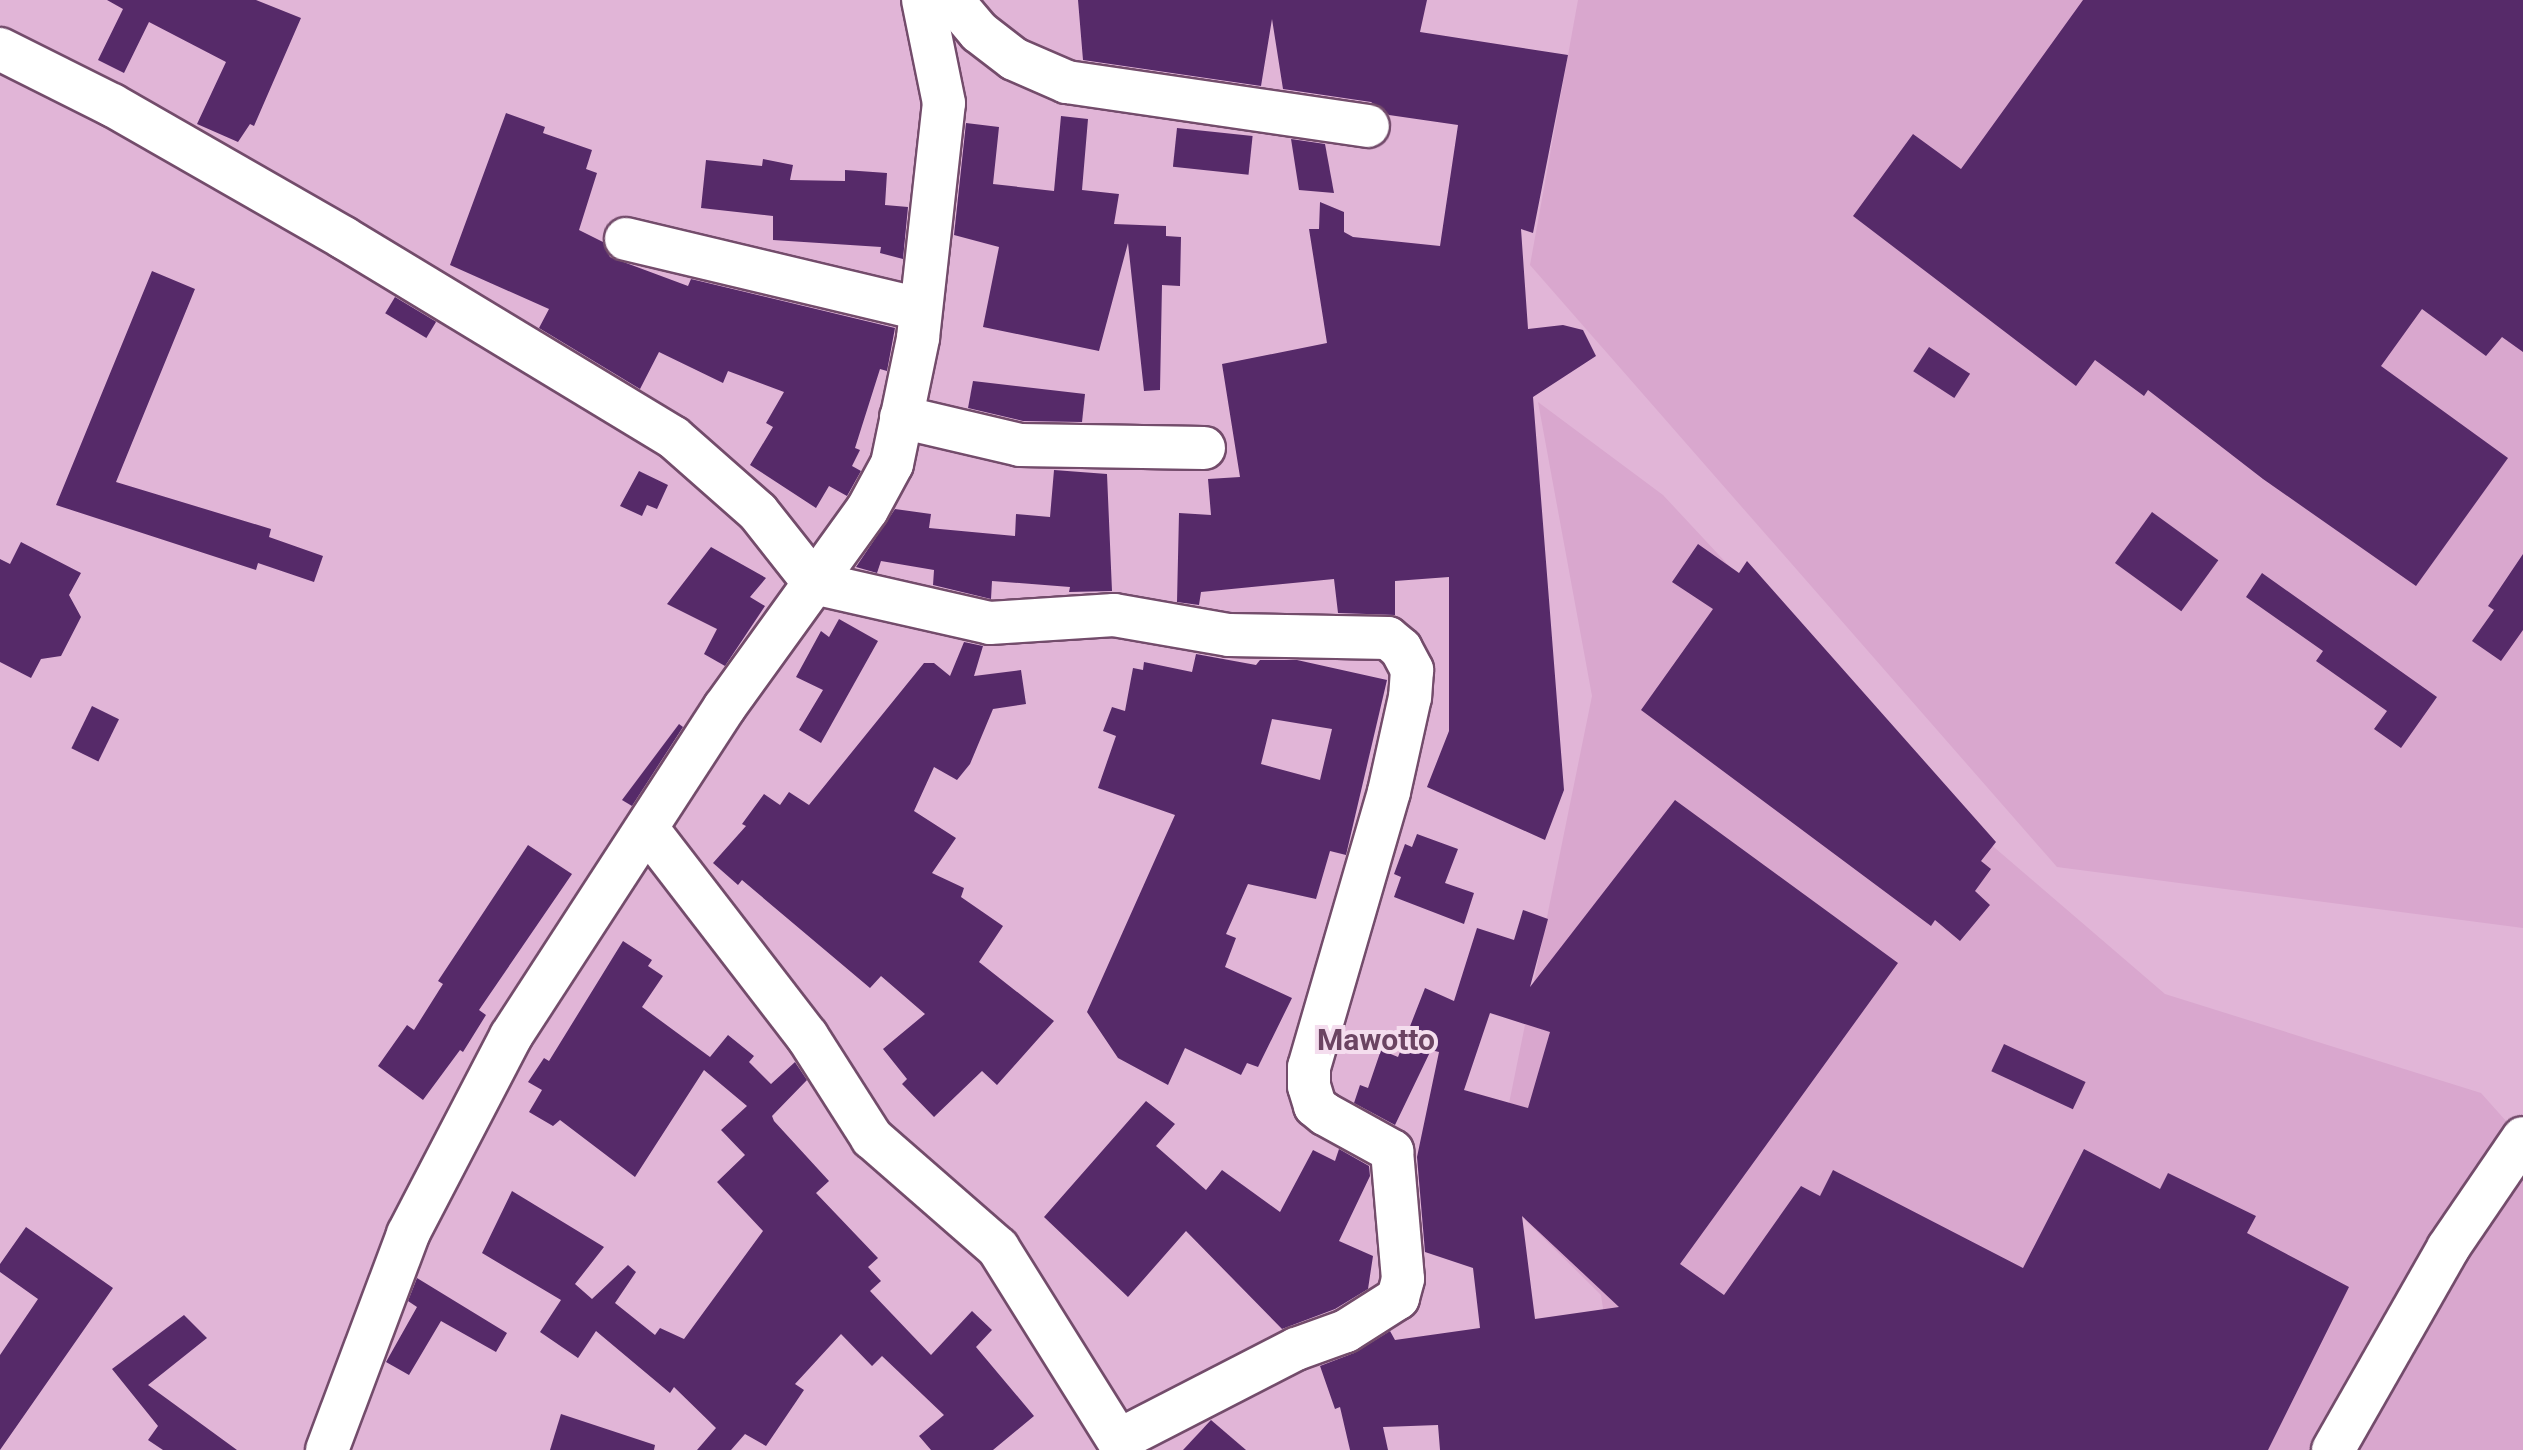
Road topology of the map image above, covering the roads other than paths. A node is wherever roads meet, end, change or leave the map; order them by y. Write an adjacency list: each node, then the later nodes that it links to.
1 (923, 0): 6 (street)
2 (952, 0): 4 (street)
3 (0, 49): 9 (street)
4 (1368, 126)
5 (626, 239): 6 (street)
6 (919, 309): 7 (street)
7 (901, 417): 8 (street); 9 (street)
8 (1204, 448)
9 (814, 583): 10 (street); 12 (street)
10 (649, 831): 12 (street); 13 (street)
11 (2523, 1138): 14 (street)
12 (1122, 1445)
13 (327, 1450)
14 (2333, 1450)

